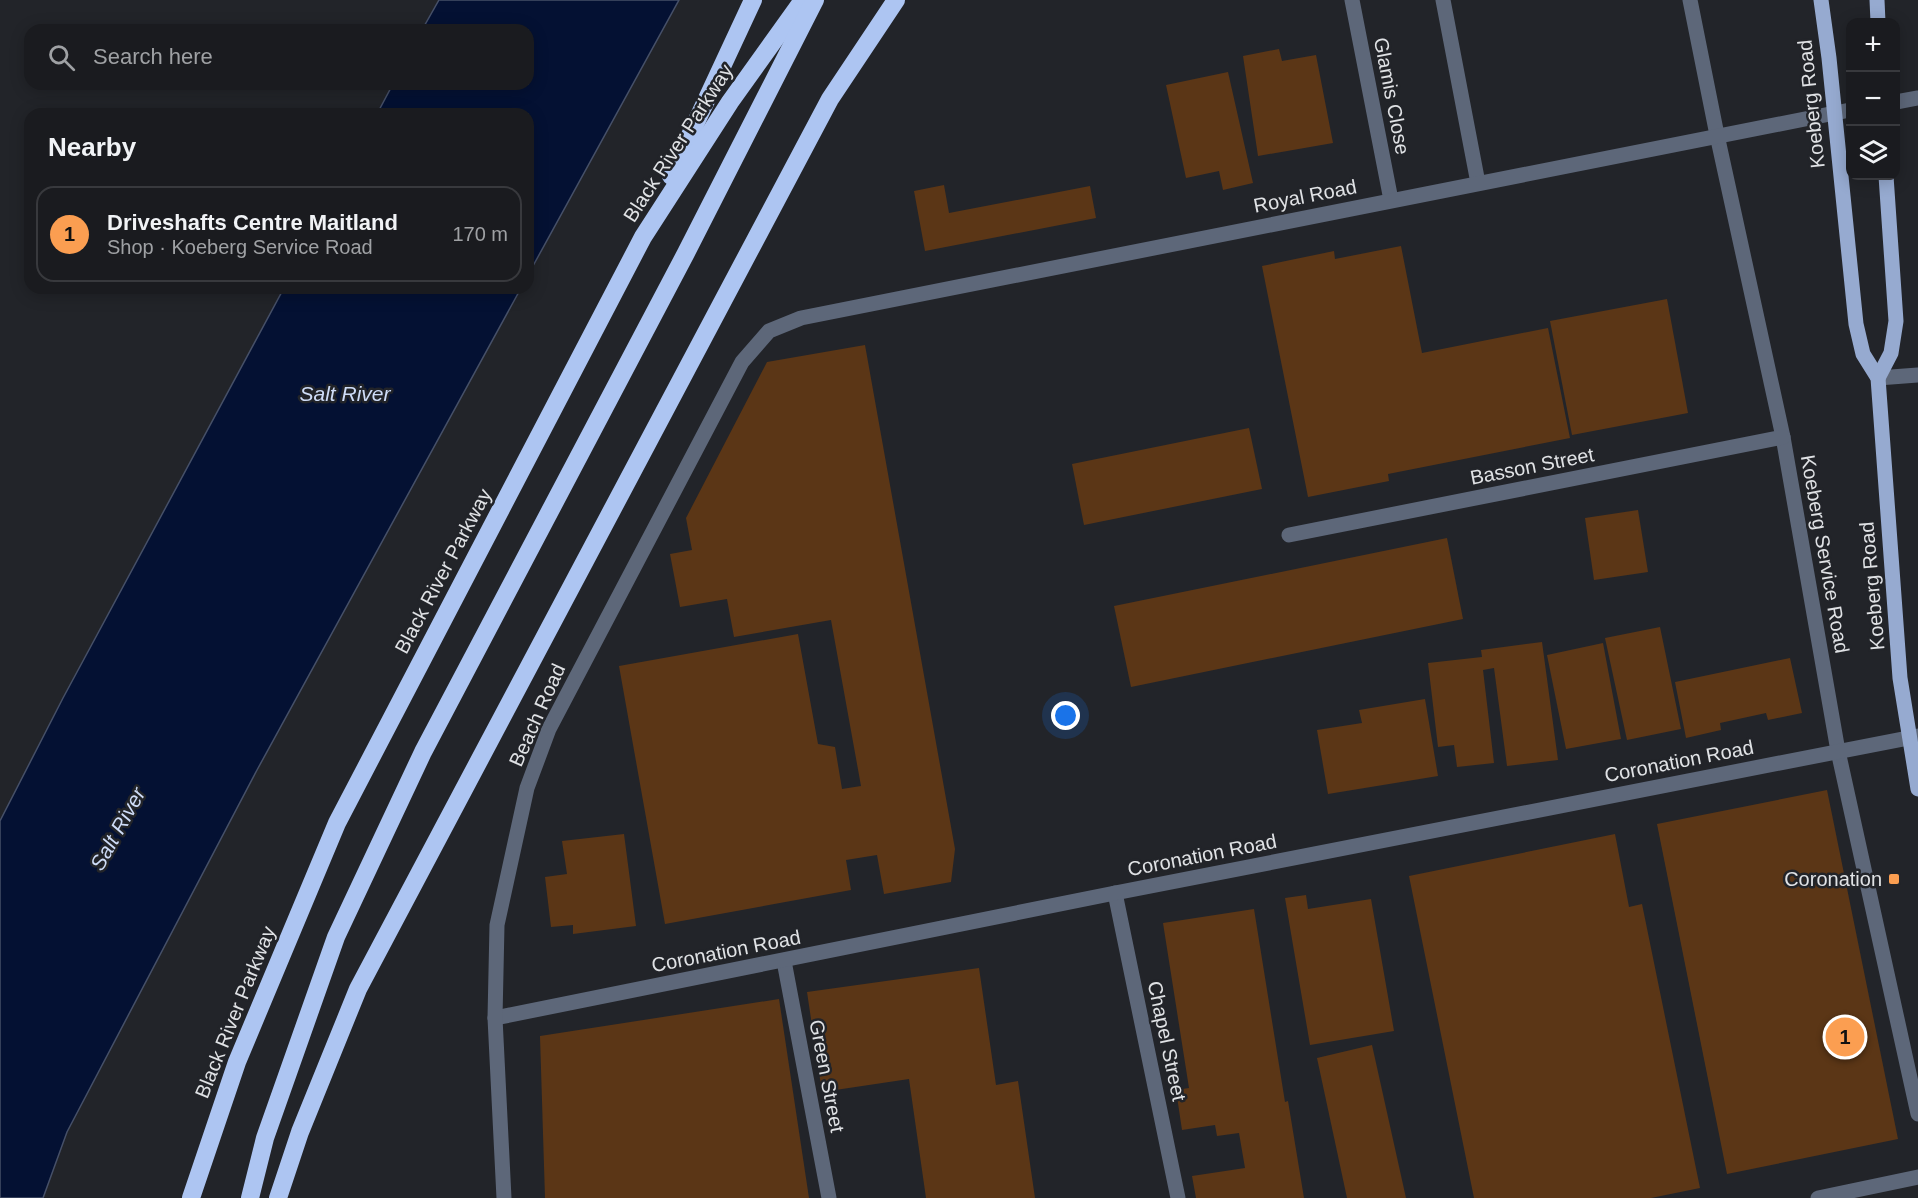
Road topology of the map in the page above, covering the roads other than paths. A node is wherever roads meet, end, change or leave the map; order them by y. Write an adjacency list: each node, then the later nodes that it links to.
1 (753, 0): 19 (highway)
2 (803, 0): 19 (highway, Black River Parkway)
3 (815, 0): 34 (highway)
4 (896, 0): 35 (highway)
5 (1352, 0): 18 (street, Glamis Close)
6 (1443, 0): 17 (street)
7 (1690, 0): 15 (street, Koeberg Service Road)
8 (1821, 0): 14 (main road, Koeberg Road)
9 (1876, 0): 10 (main road)
10 (1878, 18)
11 (1918, 98): 12 (street)
12 (1900, 101)
13 (1846, 111): 14 (street, Royal Road)
14 (1834, 112): 15 (street, Royal Road); 22 (main road, Koeberg Road)
15 (1717, 135): 17 (street, Royal Road); 23 (street, Koeberg Service Road)
16 (1886, 180): 22 (main road)
17 (1478, 183): 18 (street, Royal Road)
18 (1391, 200): 20 (street, Royal Road)
19 (643, 237): 33 (highway, Black River Parkway)
20 (769, 331): 30 (street, Beach Road)
21 (1918, 375): 22 (street)
22 (1878, 378): 25 (main road, Koeberg Road)
23 (1783, 437): 24 (street, Basson Street); 26 (street, Koeberg Service Road)
24 (1289, 536)
25 (1913, 737): 26 (street, Coronation Road); 27 (main road, Koeberg Road)
26 (1838, 751): 28 (street, Coronation Road); 31 (street, Koeberg Service Road)
27 (1918, 789)
28 (1115, 893): 29 (street, Coronation Road); 38 (street, Chapel Street)
29 (784, 961): 30 (street, Coronation Road); 37 (street, Green Street)
30 (495, 1018): 36 (street, Beach Road)
31 (1918, 1114)
32 (1918, 1177): 39 (street)
33 (191, 1198)
34 (250, 1198)
35 (278, 1198)
36 (504, 1198)
37 (829, 1198)
38 (1178, 1198)
39 (1818, 1198)

